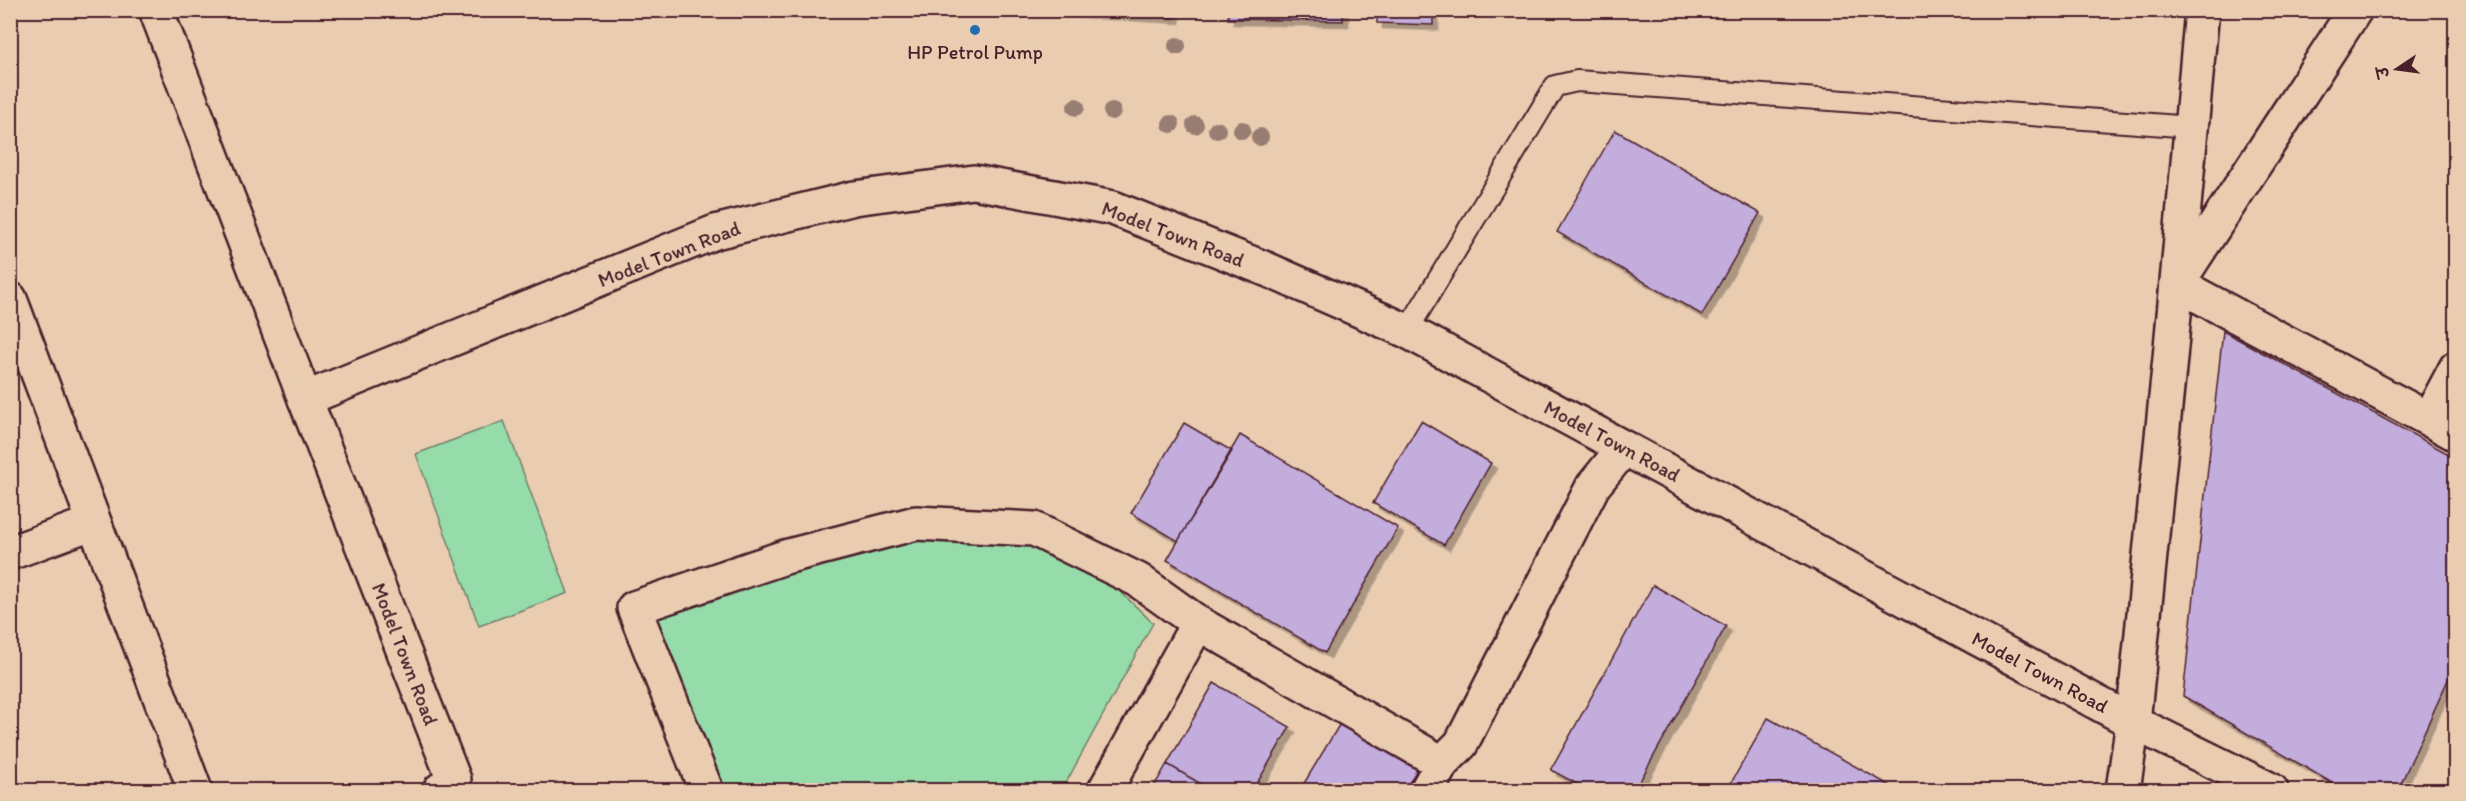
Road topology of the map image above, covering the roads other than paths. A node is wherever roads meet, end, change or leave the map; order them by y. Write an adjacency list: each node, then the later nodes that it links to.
1 (156, 10): 9 (street)
2 (2202, 10): 4 (street)
3 (2355, 10): 5 (street)
4 (2192, 126): 5 (street); 7 (lane)
5 (2177, 285): 10 (street); 15 (street)
6 (10, 300): 12 (street)
7 (1407, 331): 9 (street, Model Town Road); 11 (street, Model Town Road)
8 (2456, 368): 10 (street)
9 (305, 399): 17 (street, Model Town Road)
10 (2442, 427)
11 (1624, 448): 15 (street, Model Town Road); 16 (street)
12 (94, 522): 13 (street); 18 (street)
13 (10, 553)
14 (1198, 623): 16 (street); 19 (street); 20 (street)
15 (2133, 722): 21 (street); 22 (street, Model Town Road)
16 (1435, 777)
17 (451, 787)
18 (195, 790)
19 (706, 790)
20 (1105, 790)
21 (2123, 790)
22 (2271, 790)

